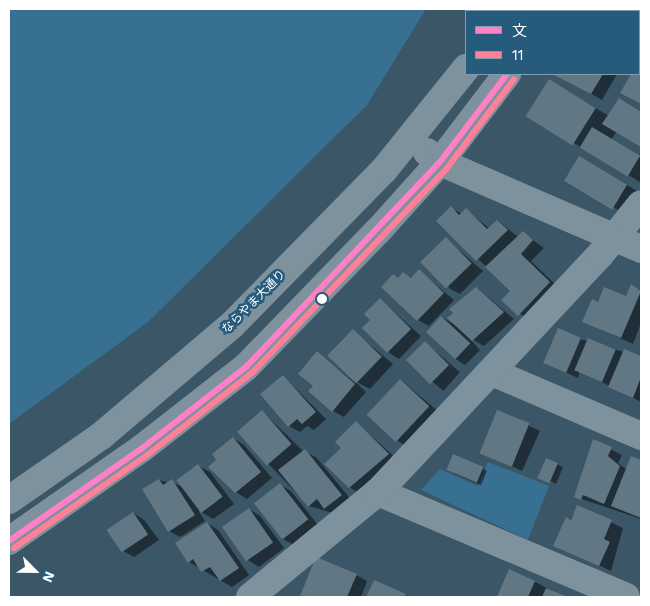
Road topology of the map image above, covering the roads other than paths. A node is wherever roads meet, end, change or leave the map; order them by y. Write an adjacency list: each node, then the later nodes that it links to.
1 (465, 69): 3 (street, ならやま大通り)
2 (506, 75): 4 (street)
3 (411, 138): 4 (street); 11 (street, ならやま大通り)
4 (440, 162): 6 (street); 12 (street)
5 (641, 204): 6 (street)
6 (615, 238): 7 (street); 8 (street)
7 (641, 249)
8 (492, 372): 9 (street); 10 (street)
9 (641, 436)
10 (378, 492): 13 (street); 14 (street)
11 (9, 500)
12 (9, 541)
13 (250, 597)
14 (626, 597)

